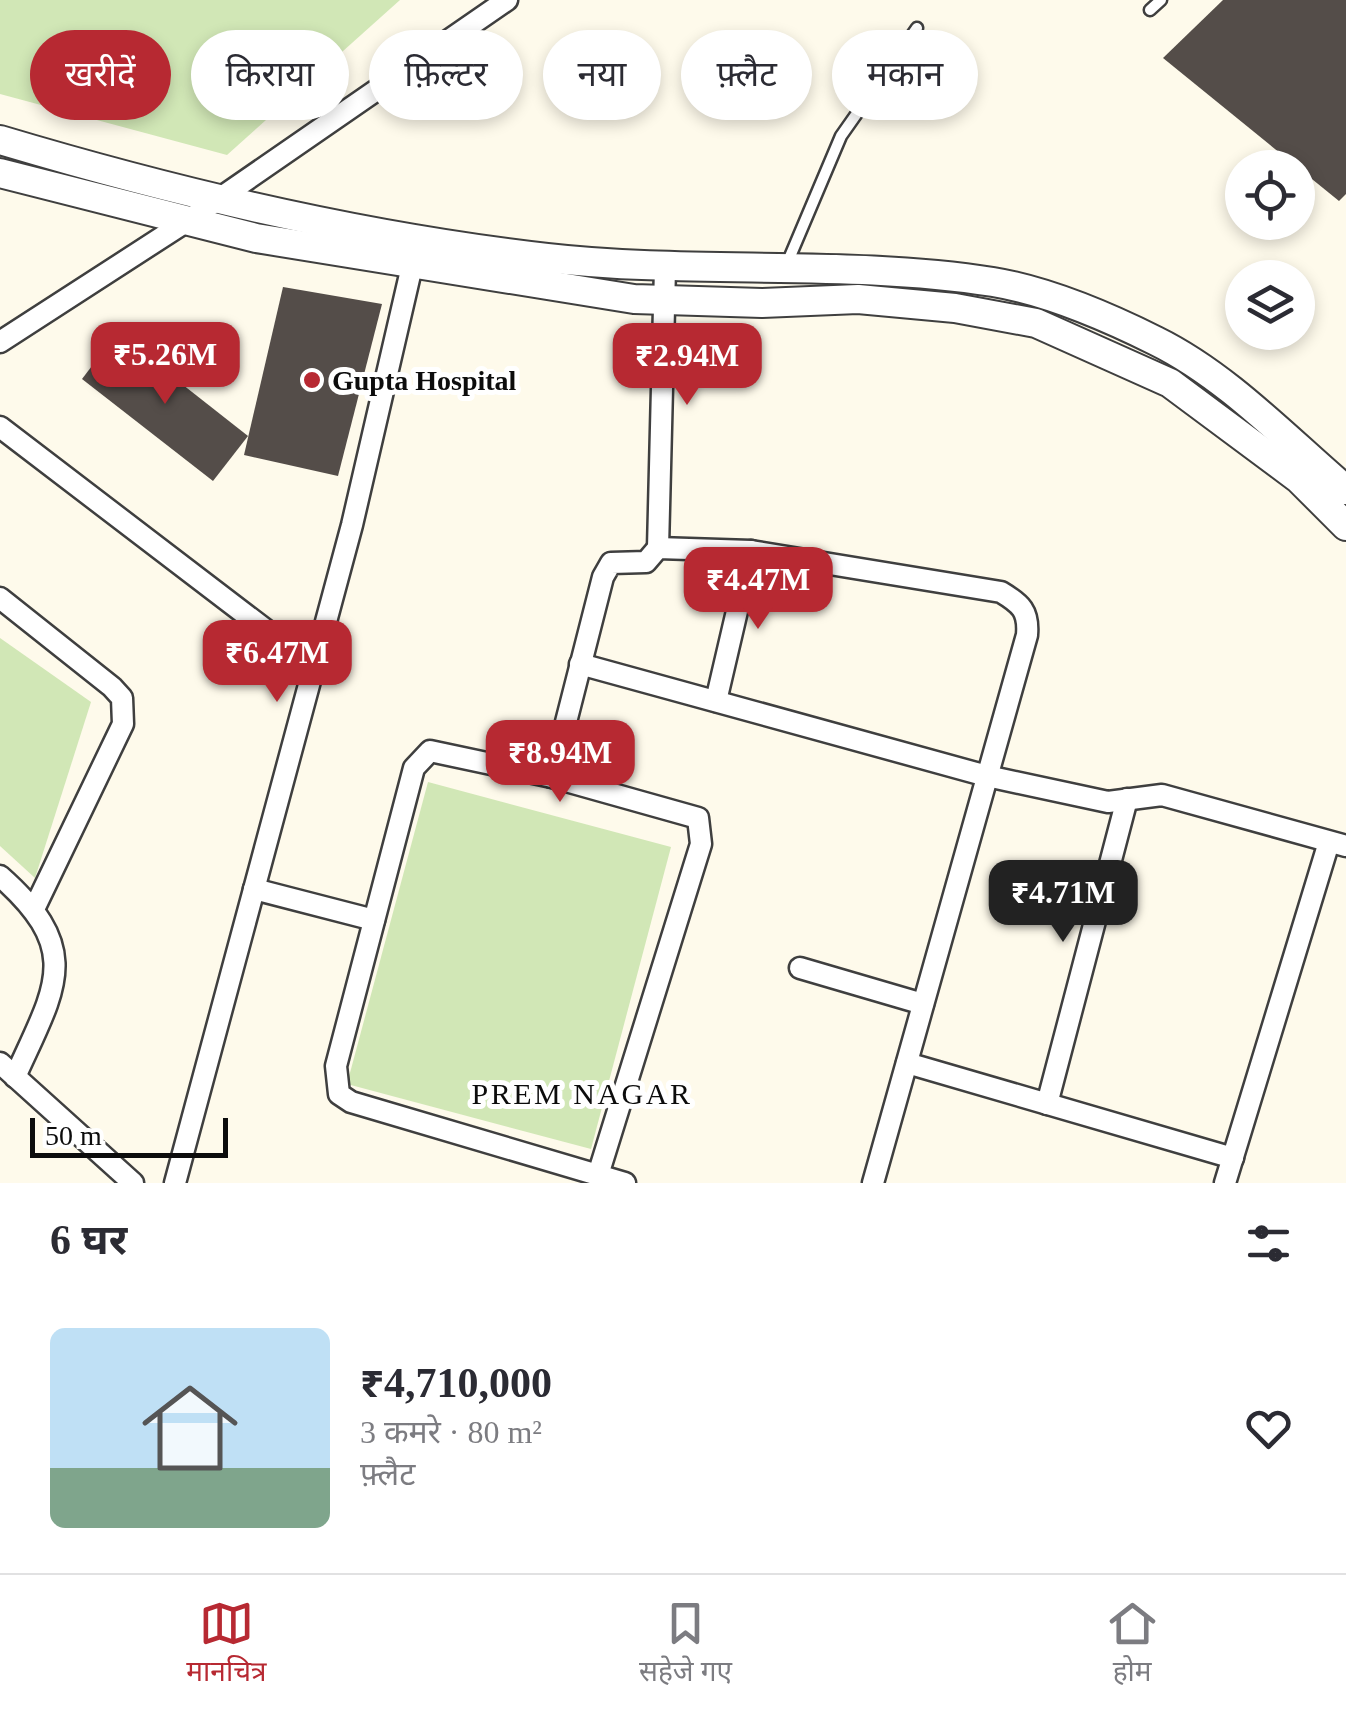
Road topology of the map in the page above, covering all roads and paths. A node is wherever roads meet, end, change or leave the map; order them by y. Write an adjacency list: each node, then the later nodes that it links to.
1 (507, 0): 7 (street)
2 (1161, 0): 3 (lane)
3 (1150, 10)
4 (917, 28): 11 (lane)
5 (0, 140): 7 (street)
6 (0, 173): 8 (street)
7 (222, 197): 8 (street); 9 (street)
8 (184, 223): 9 (street); 13 (street)
9 (415, 250): 10 (street); 12 (street); 21 (street)
10 (665, 268): 11 (street); 12 (street)
11 (784, 272): 15 (street)
12 (665, 300): 16 (street); 17 (street)
13 (0, 342)
14 (0, 427): 21 (street)
15 (1346, 490)
16 (1346, 526)
17 (658, 548): 18 (street); 20 (street)
18 (750, 551): 22 (street); 23 (street)
19 (0, 598): 29 (street)
20 (580, 664): 22 (street); 24 (street)
21 (314, 666): 28 (street)
22 (716, 701): 23 (street)
23 (987, 776): 25 (street); 32 (street)
24 (552, 777): 30 (street); 37 (street)
25 (1127, 800): 26 (street); 35 (street)
26 (1338, 844): 36 (street)
27 (0, 876): 29 (street)
28 (254, 890): 30 (street); 39 (street)
29 (35, 906): 34 (street)
30 (374, 920): 37 (street)
31 (800, 968): 32 (street)
32 (923, 1004): 33 (street)
33 (907, 1062): 35 (street); 41 (street)
34 (8, 1070): 38 (street)
35 (1047, 1104): 36 (street)
36 (1233, 1158): 42 (street)
37 (598, 1175): 40 (street)
38 (134, 1183)
39 (175, 1183)
40 (626, 1183)
41 (873, 1183)
42 (1225, 1183)

